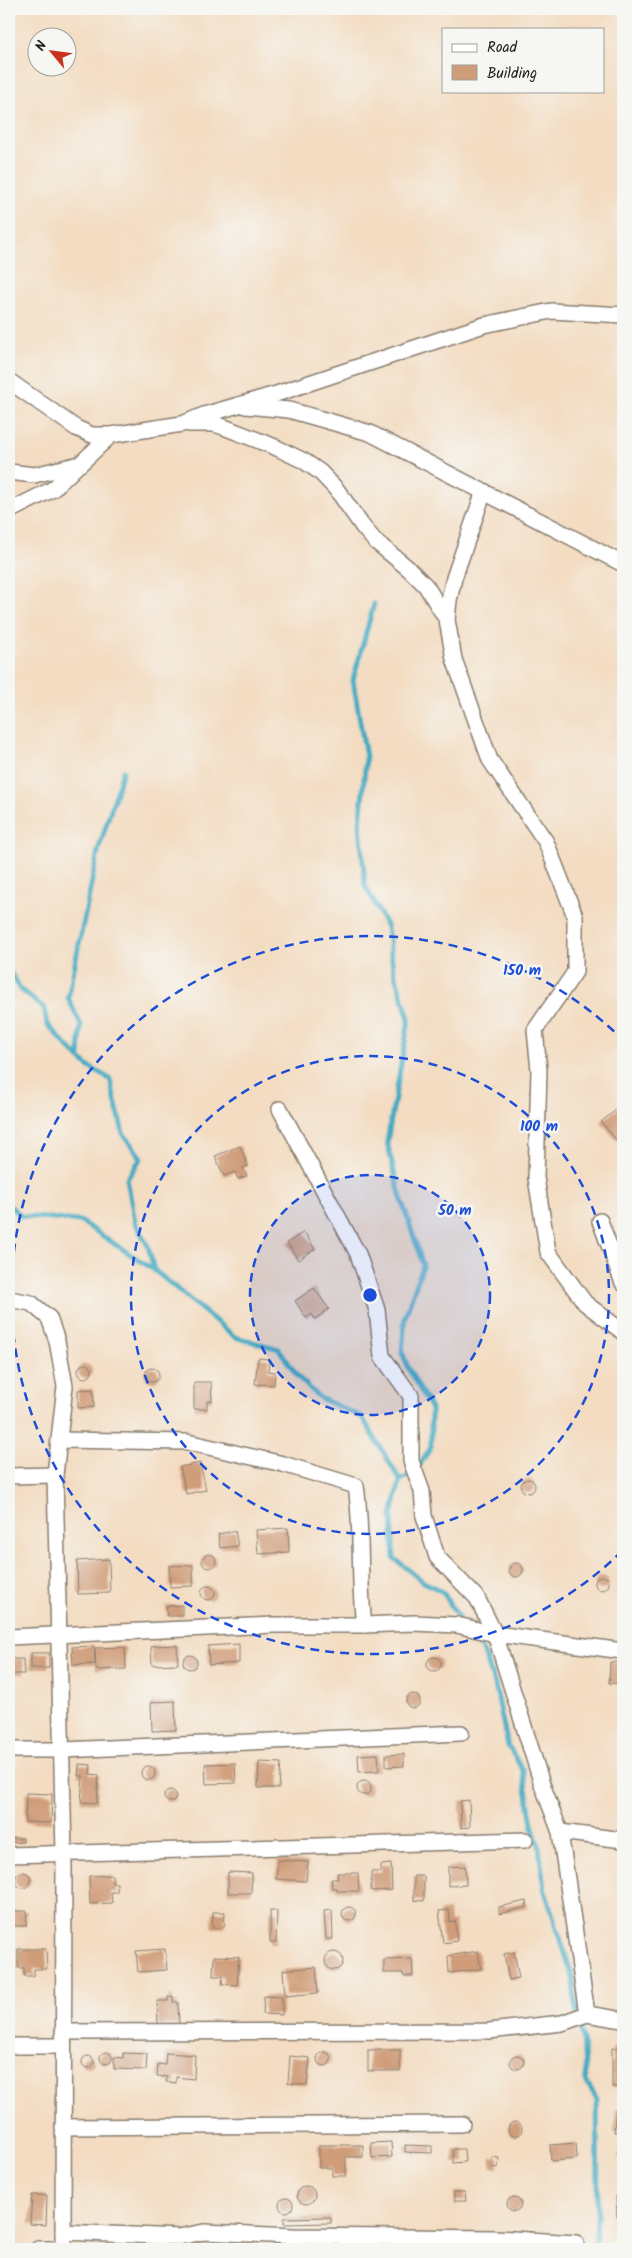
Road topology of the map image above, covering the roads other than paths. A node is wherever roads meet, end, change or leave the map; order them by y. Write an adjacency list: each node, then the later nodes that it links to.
1 (623, 315): 3 (street)
2 (9, 381): 5 (street)
3 (237, 406): 4 (street); 8 (street)
4 (182, 424): 5 (street); 11 (street)
5 (111, 435): 6 (street)
6 (80, 464): 7 (street); 9 (street)
7 (9, 472)
8 (484, 491): 10 (street); 11 (street)
9 (9, 511)
10 (623, 564)
11 (447, 620): 16 (street)
12 (280, 1109): 21 (street)
13 (600, 1221): 14 (street)
14 (623, 1284)
15 (9, 1299): 17 (street)
16 (623, 1332)
17 (59, 1440): 18 (street); 20 (street)
18 (55, 1475): 19 (street); 22 (street)
19 (9, 1476)
20 (364, 1625): 21 (street); 22 (street)
21 (495, 1634): 24 (street); 28 (street)
22 (59, 1636): 23 (street); 27 (street)
23 (9, 1637)
24 (623, 1651)
25 (461, 1733): 27 (street)
26 (9, 1750): 27 (street)
27 (62, 1750): 32 (street)
28 (560, 1832): 30 (street); 33 (street)
29 (525, 1840): 32 (street)
30 (623, 1840)
31 (9, 1854): 32 (street)
32 (64, 1854): 35 (street)
33 (587, 2014): 34 (street); 35 (street)
34 (623, 2020)
35 (62, 2039): 36 (street); 38 (street)
36 (9, 2046)
37 (462, 2124): 38 (street)
38 (63, 2127): 39 (street)
39 (64, 2232): 40 (street); 42 (street)
40 (576, 2243)
41 (38, 2249): 42 (street)
42 (64, 2249)

